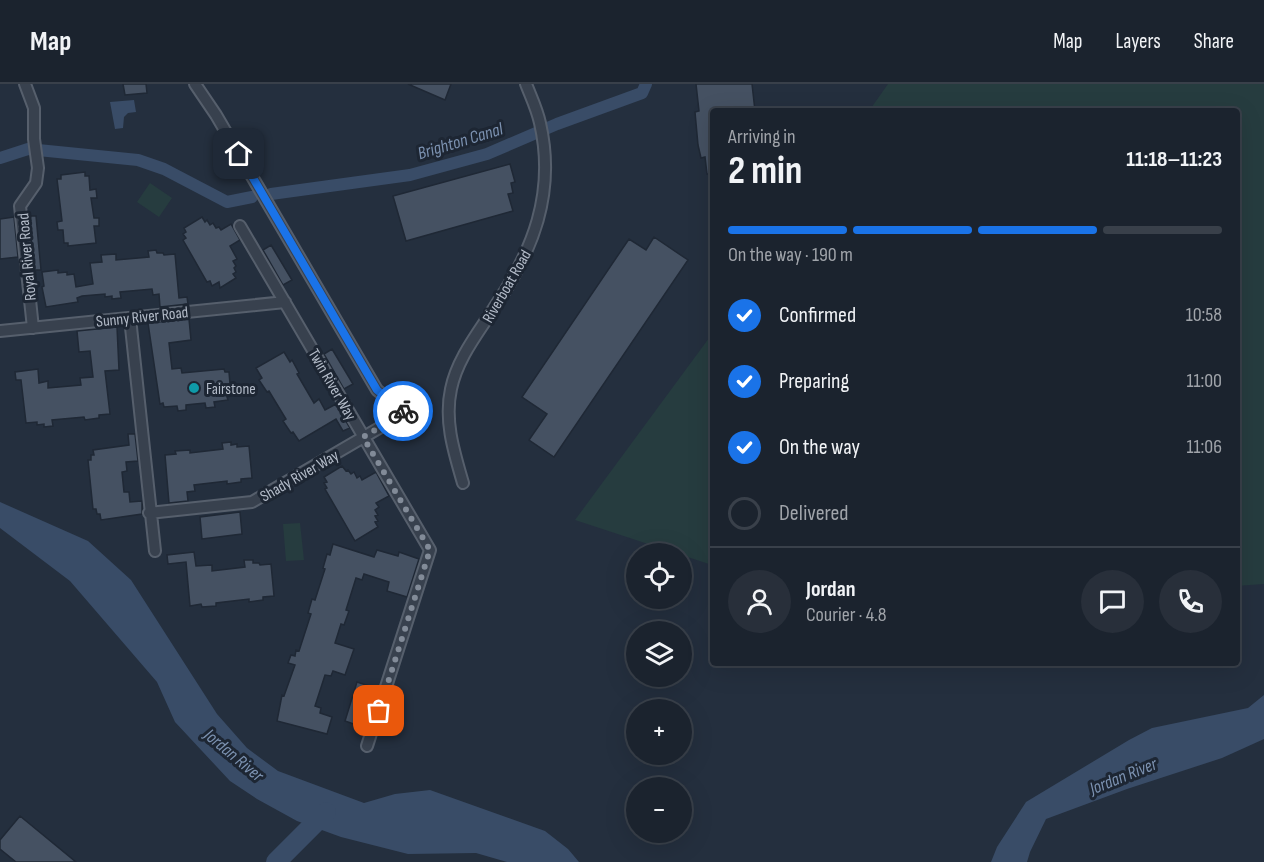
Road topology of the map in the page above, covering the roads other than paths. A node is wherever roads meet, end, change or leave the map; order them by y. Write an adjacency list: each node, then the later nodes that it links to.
1 (25, 84): 7 (street, Royal River Road)
2 (195, 84): 9 (street, Shady River Way)
3 (526, 84): 10 (street, Riverboat Road)
4 (240, 226): 5 (street, Twin River Way)
5 (285, 302): 6 (street, Sunny River Road); 9 (street, Twin River Way)
6 (130, 318): 7 (street, Sunny River Road); 11 (street)
7 (33, 328): 8 (street, Sunny River Road)
8 (0, 331)
9 (363, 437): 11 (street, Shady River Way); 13 (street, Twin River Way)
10 (463, 483)
11 (150, 513): 12 (street)
12 (155, 551)
13 (368, 746)

